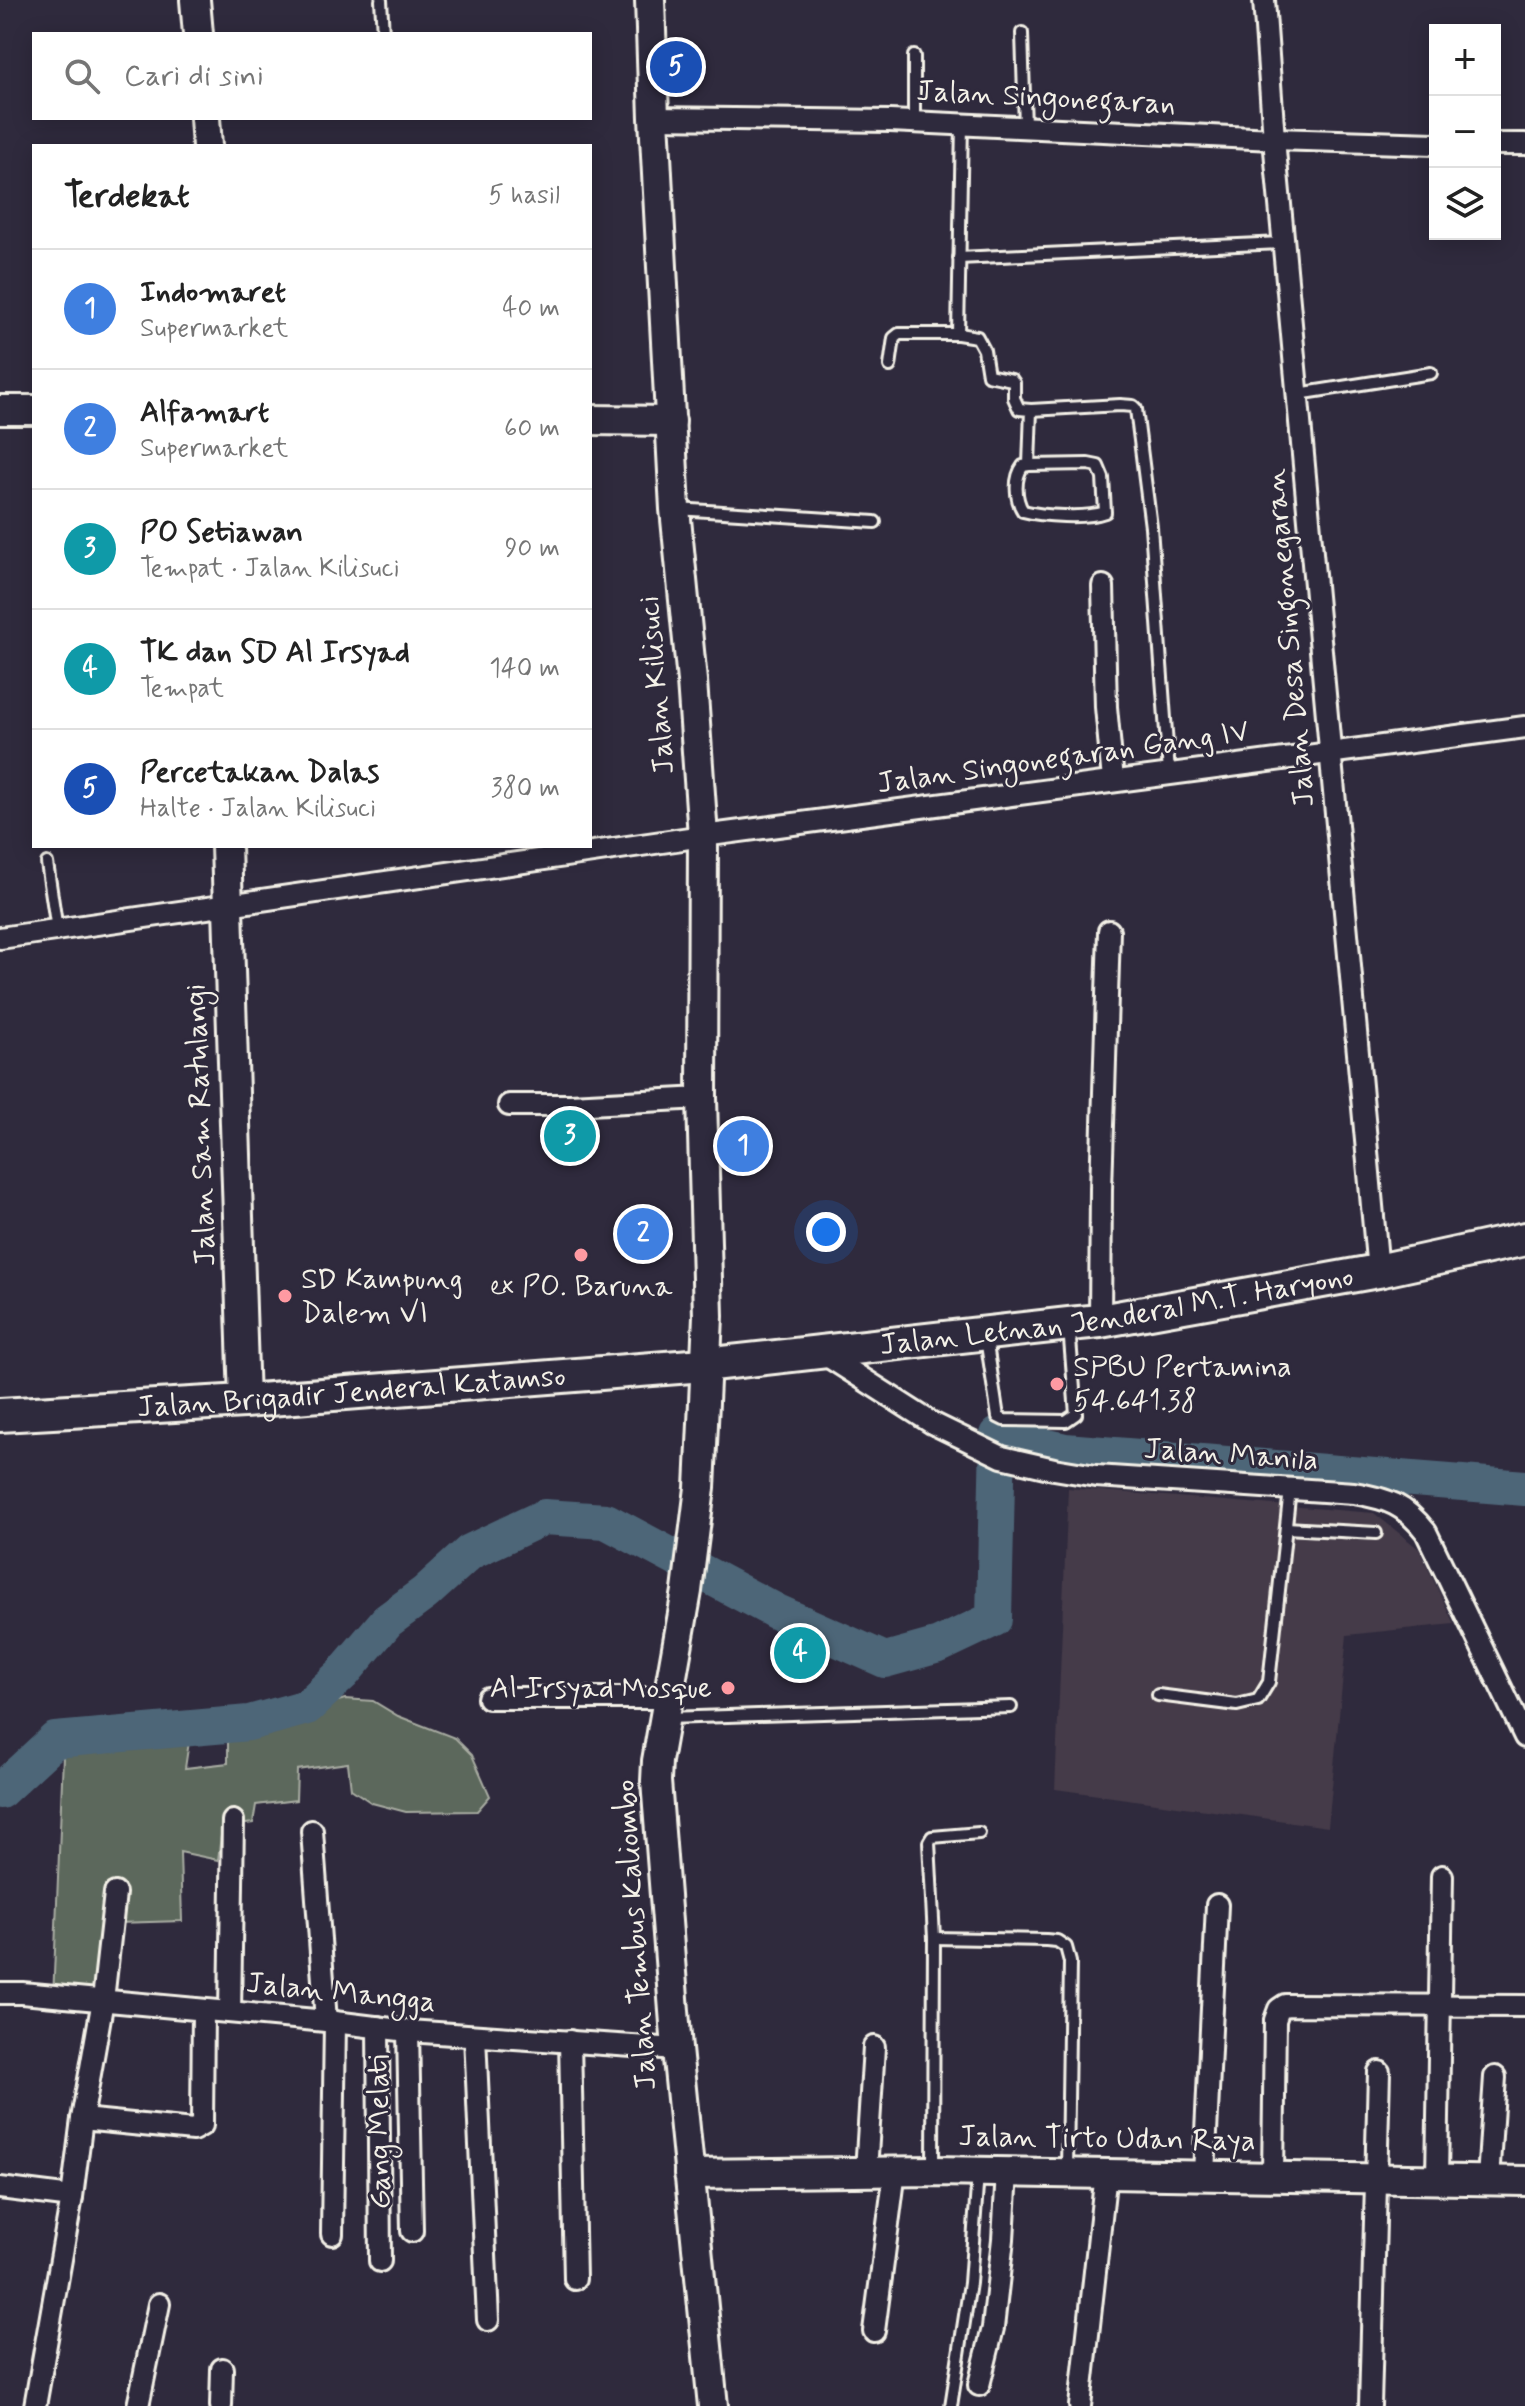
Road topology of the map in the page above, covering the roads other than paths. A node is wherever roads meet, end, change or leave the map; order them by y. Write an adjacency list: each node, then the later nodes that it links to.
1 (195, 0): 5 (main road)
2 (381, 0): 6 (lane)
3 (650, 0): 9 (main road, Jalan Kilisuci)
4 (1264, 0): 14 (street, Jalan Desa Singonegaran)
5 (198, 32)
6 (383, 32)
7 (1022, 33): 13 (lane)
8 (914, 56): 11 (lane)
9 (654, 118): 11 (street, Jalan Singonegaran); 29 (main road, Jalan Kilisuci)
10 (205, 120): 15 (main road)
11 (914, 122): 12 (street, Jalan Singonegaran)
12 (962, 124): 13 (street, Jalan Singonegaran); 20 (lane)
13 (1025, 127): 14 (street, Jalan Singonegaran)
14 (1274, 139): 16 (street, Jalan Singonegaran); 19 (street, Jalan Desa Singonegaran)
15 (207, 144)
16 (1429, 144)
17 (1501, 144): 18 (street)
18 (1525, 144)
19 (1283, 243): 20 (lane); 24 (street, Jalan Desa Singonegaran)
20 (959, 258): 21 (lane)
21 (958, 334): 22 (lane); 27 (lane)
22 (890, 366)
23 (1431, 373): 24 (lane)
24 (1298, 394): 35 (street, Jalan Desa Singonegaran)
25 (0, 410): 26 (main road)
26 (32, 410)
27 (1031, 410): 30 (lane); 36 (lane)
28 (592, 420): 29 (main road)
29 (671, 421): 31 (main road, Jalan Kilisuci)
30 (1029, 465): 30 (lane)
31 (675, 509): 32 (lane); 38 (main road, Jalan Kilisuci)
32 (875, 522)
33 (1103, 586): 37 (street)
34 (1525, 727): 35 (street, Jalan Singonegaran Gang IV)
35 (1331, 753): 36 (street, Jalan Singonegaran Gang IV); 48 (street, Jalan Desa Singonegaran)
36 (1169, 773): 37 (street, Jalan Singonegaran Gang IV)
37 (1113, 780): 38 (street, Jalan Singonegaran Gang IV)
38 (703, 836): 41 (street, Jalan Singonegaran Gang IV); 45 (main road, Jalan Kilisuci)
39 (226, 848): 41 (main road, Jalan Sam Ratulangi)
40 (47, 863): 42 (lane)
41 (228, 904): 42 (street, Jalan Singonegaran Gang IV); 54 (main road, Jalan Sam Ratulangi)
42 (57, 930): 44 (street, Jalan Singonegaran Gang IV)
43 (1109, 931): 49 (street)
44 (0, 938)
45 (702, 1098): 46 (street); 53 (main road, Jalan Kilisuci)
46 (509, 1105)
47 (1525, 1239): 48 (main road, Jalan Letnan Jenderal M.T. Haryono)
48 (1378, 1271): 49 (main road, Jalan Letnan Jenderal M.T. Haryono)
49 (1100, 1321): 50 (main road, Jalan Letnan Jenderal M.T. Haryono)
50 (1069, 1324): 51 (main road, Jalan Letnan Jenderal M.T. Haryono); 51 (lane)
51 (986, 1333): 52 (main road, Jalan Letnan Jenderal M.T. Haryono)
52 (821, 1352): 53 (main road, Jalan Letnan Jenderal M.T. Haryono); 56 (street, Jalan Manila)
53 (704, 1365): 54 (main road, Jalan Brigadir Jenderal Katamso); 62 (main road, Jalan Tembus Kaliombo)
54 (244, 1401): 55 (main road, Jalan Brigadir Jenderal Katamso)
55 (0, 1415)
56 (1290, 1489): 57 (lane); 63 (street, Jalan Manila)
57 (1286, 1528): 58 (lane); 59 (lane)
58 (1376, 1533)
59 (1158, 1695)
60 (488, 1698): 62 (street)
61 (1011, 1707): 62 (lane)
62 (667, 1708): 83 (main road, Jalan Tembus Kaliombo)
63 (1525, 1737)
64 (233, 1821): 76 (street)
65 (312, 1831): 77 (street)
66 (979, 1833): 70 (lane)
67 (1442, 1876): 73 (street)
68 (115, 1893): 72 (street)
69 (1217, 1905): 95 (street)
70 (934, 1938): 89 (lane); 92 (lane)
71 (0, 1993): 72 (street, Jalan Mangga)
72 (103, 2000): 75 (street, Jalan Mangga); 86 (street)
73 (1442, 2005): 74 (street); 96 (street); 98 (street)
74 (1525, 2006)
75 (203, 2010): 76 (street, Jalan Mangga); 86 (street)
76 (230, 2012): 77 (street, Jalan Mangga)
77 (330, 2021): 78 (street, Jalan Mangga); 104 (street)
78 (378, 2027): 79 (street, Jalan Mangga); 105 (street)
79 (408, 2031): 80 (street, Jalan Mangga); 103 (street, Gang Melati)
80 (475, 2036): 81 (street, Jalan Mangga); 108 (street)
81 (570, 2041): 83 (street, Jalan Mangga); 106 (street)
82 (874, 2047): 87 (street)
83 (677, 2049): 94 (main road, Jalan Tembus Kaliombo)
84 (1379, 2072): 97 (street)
85 (1495, 2077): 99 (street)
86 (82, 2119): 102 (street)
87 (866, 2171): 88 (main road, Jalan Tirto Udan Raya); 94 (main road, Jalan Tirto Udan Raya)
88 (895, 2171): 89 (main road, Jalan Tirto Udan Raya); 109 (street)
89 (933, 2171): 90 (main road, Jalan Tirto Udan Raya)
90 (978, 2171): 91 (main road, Jalan Tirto Udan Raya); 116 (lane)
91 (1007, 2172): 92 (main road, Jalan Tirto Udan Raya); 111 (street)
92 (1067, 2173): 93 (main road, Jalan Tirto Udan Raya)
93 (1106, 2173): 95 (main road, Jalan Tirto Udan Raya); 117 (street)
94 (689, 2174): 115 (main road, Jalan Tembus Kaliombo)
95 (1204, 2174): 96 (main road, Jalan Tirto Udan Raya)
96 (1273, 2176): 97 (main road, Jalan Tirto Udan Raya)
97 (1376, 2177): 98 (main road, Jalan Tirto Udan Raya); 118 (street)
98 (1437, 2178): 99 (main road, Jalan Tirto Udan Raya)
99 (1488, 2179): 100 (main road, Jalan Tirto Udan Raya)
100 (1525, 2181)
101 (0, 2188): 102 (street)
102 (72, 2197): 112 (street)
103 (412, 2231)
104 (332, 2234)
105 (380, 2261)
106 (575, 2279)
107 (159, 2304): 113 (street)
108 (488, 2320)
109 (874, 2331)
110 (222, 2369): 114 (street)
111 (979, 2385)
112 (35, 2406)
113 (138, 2406)
114 (221, 2406)
115 (713, 2406)
116 (951, 2406)
117 (1080, 2406)
118 (1370, 2406)

